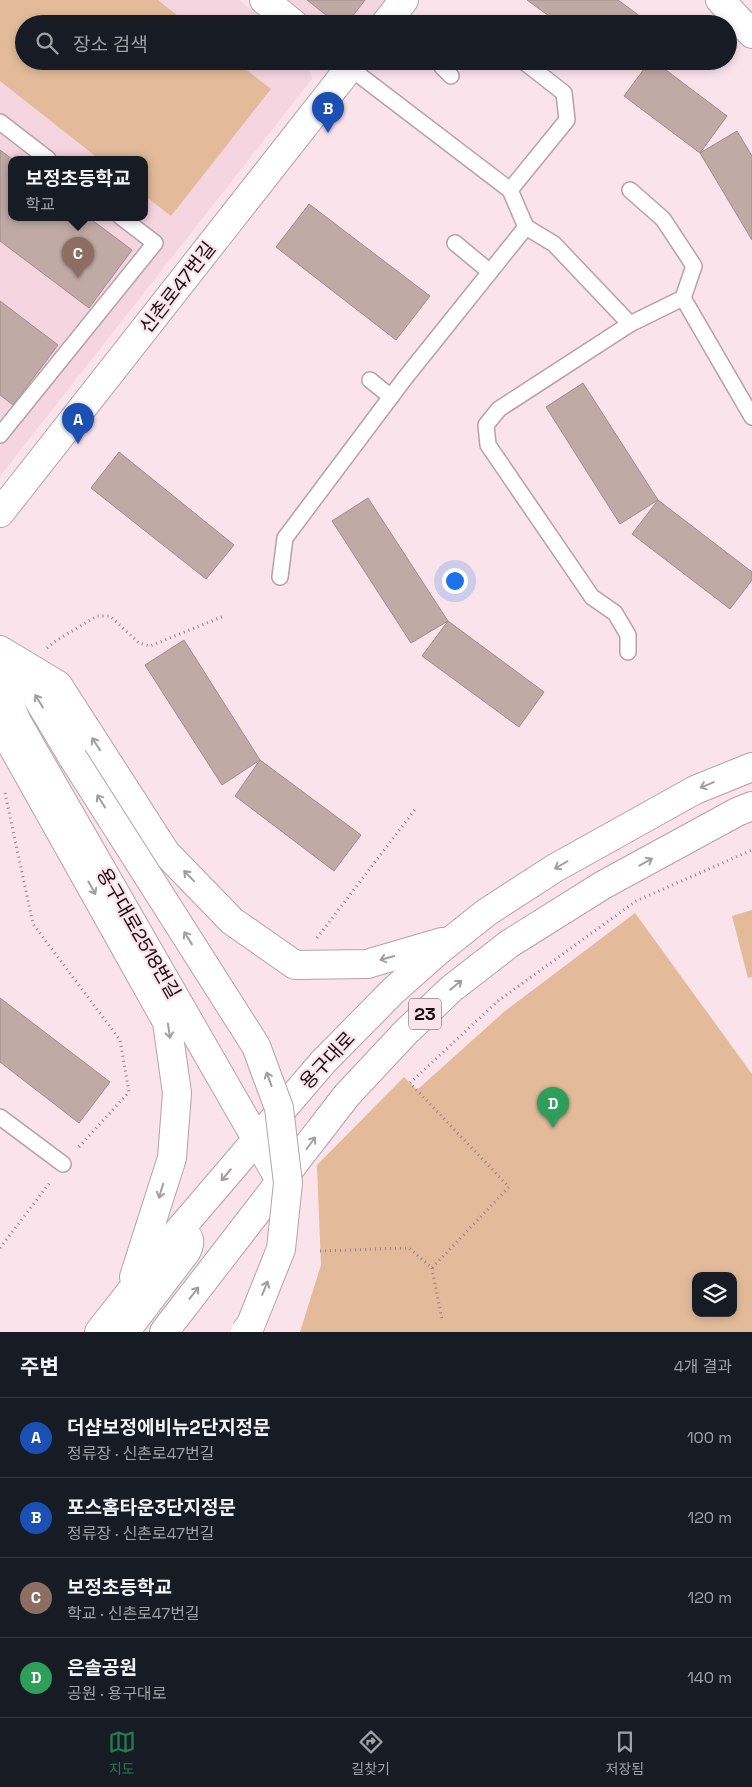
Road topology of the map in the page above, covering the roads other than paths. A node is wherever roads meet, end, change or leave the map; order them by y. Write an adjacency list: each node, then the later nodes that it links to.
1 (264, 0): 4 (main road)
2 (404, 0): 5 (main road)
3 (720, 0): 6 (main road)
4 (283, 15)
5 (392, 15)
6 (734, 15)
7 (737, 18): 8 (main road)
8 (752, 34)
9 (344, 70): 28 (main road, 신촌로47번길)
10 (358, 70): 16 (lane)
11 (445, 70): 13 (lane)
12 (535, 70): 16 (lane)
13 (452, 76)
14 (0, 122): 15 (lane)
15 (44, 156)
16 (510, 190): 19 (lane)
17 (630, 190): 22 (lane)
18 (126, 221): 27 (lane)
19 (526, 227): 21 (lane); 23 (lane)
20 (455, 244): 21 (lane)
21 (490, 272): 25 (lane)
22 (683, 298): 23 (lane); 26 (lane)
23 (630, 324): 31 (lane)
24 (370, 380): 25 (lane)
25 (391, 397): 29 (lane)
26 (752, 417)
27 (0, 435)
28 (0, 513)
29 (280, 577)
30 (0, 650): 38 (main road, one-way to 30)
31 (628, 652)
32 (0, 657): 49 (main road, one-way to 32, bridge)
33 (0, 682): 41 (main road, 용구대로2518번길)
34 (0, 724): 45 (main road, one-way to 45)
35 (752, 767): 37 (main road, 용구대로 / 23, one-way to 37)
36 (752, 806): 39 (main road, 용구대로 / 23, one-way to 36)
37 (487, 912): 38 (main road, 용구대로 / 23); 39 (main road)
38 (451, 940): 41 (main road, 용구대로 / 23)
39 (388, 1051): 43 (main road, 용구대로 / 23, one-way to 39)
40 (0, 1117): 42 (lane)
41 (257, 1138): 43 (main road, 용구대로2518번길); 44 (main road, 용구대로 / 23, one-way to 44)
42 (63, 1164)
43 (281, 1182): 48 (main road, 용구대로 / 23, one-way to 43)
44 (175, 1235): 45 (main road, 용구대로 / 23); 47 (main road)
45 (129, 1292): 46 (main road, 용구대로 / 23)
46 (99, 1332)
47 (126, 1332)
48 (164, 1332)
49 (245, 1332)

